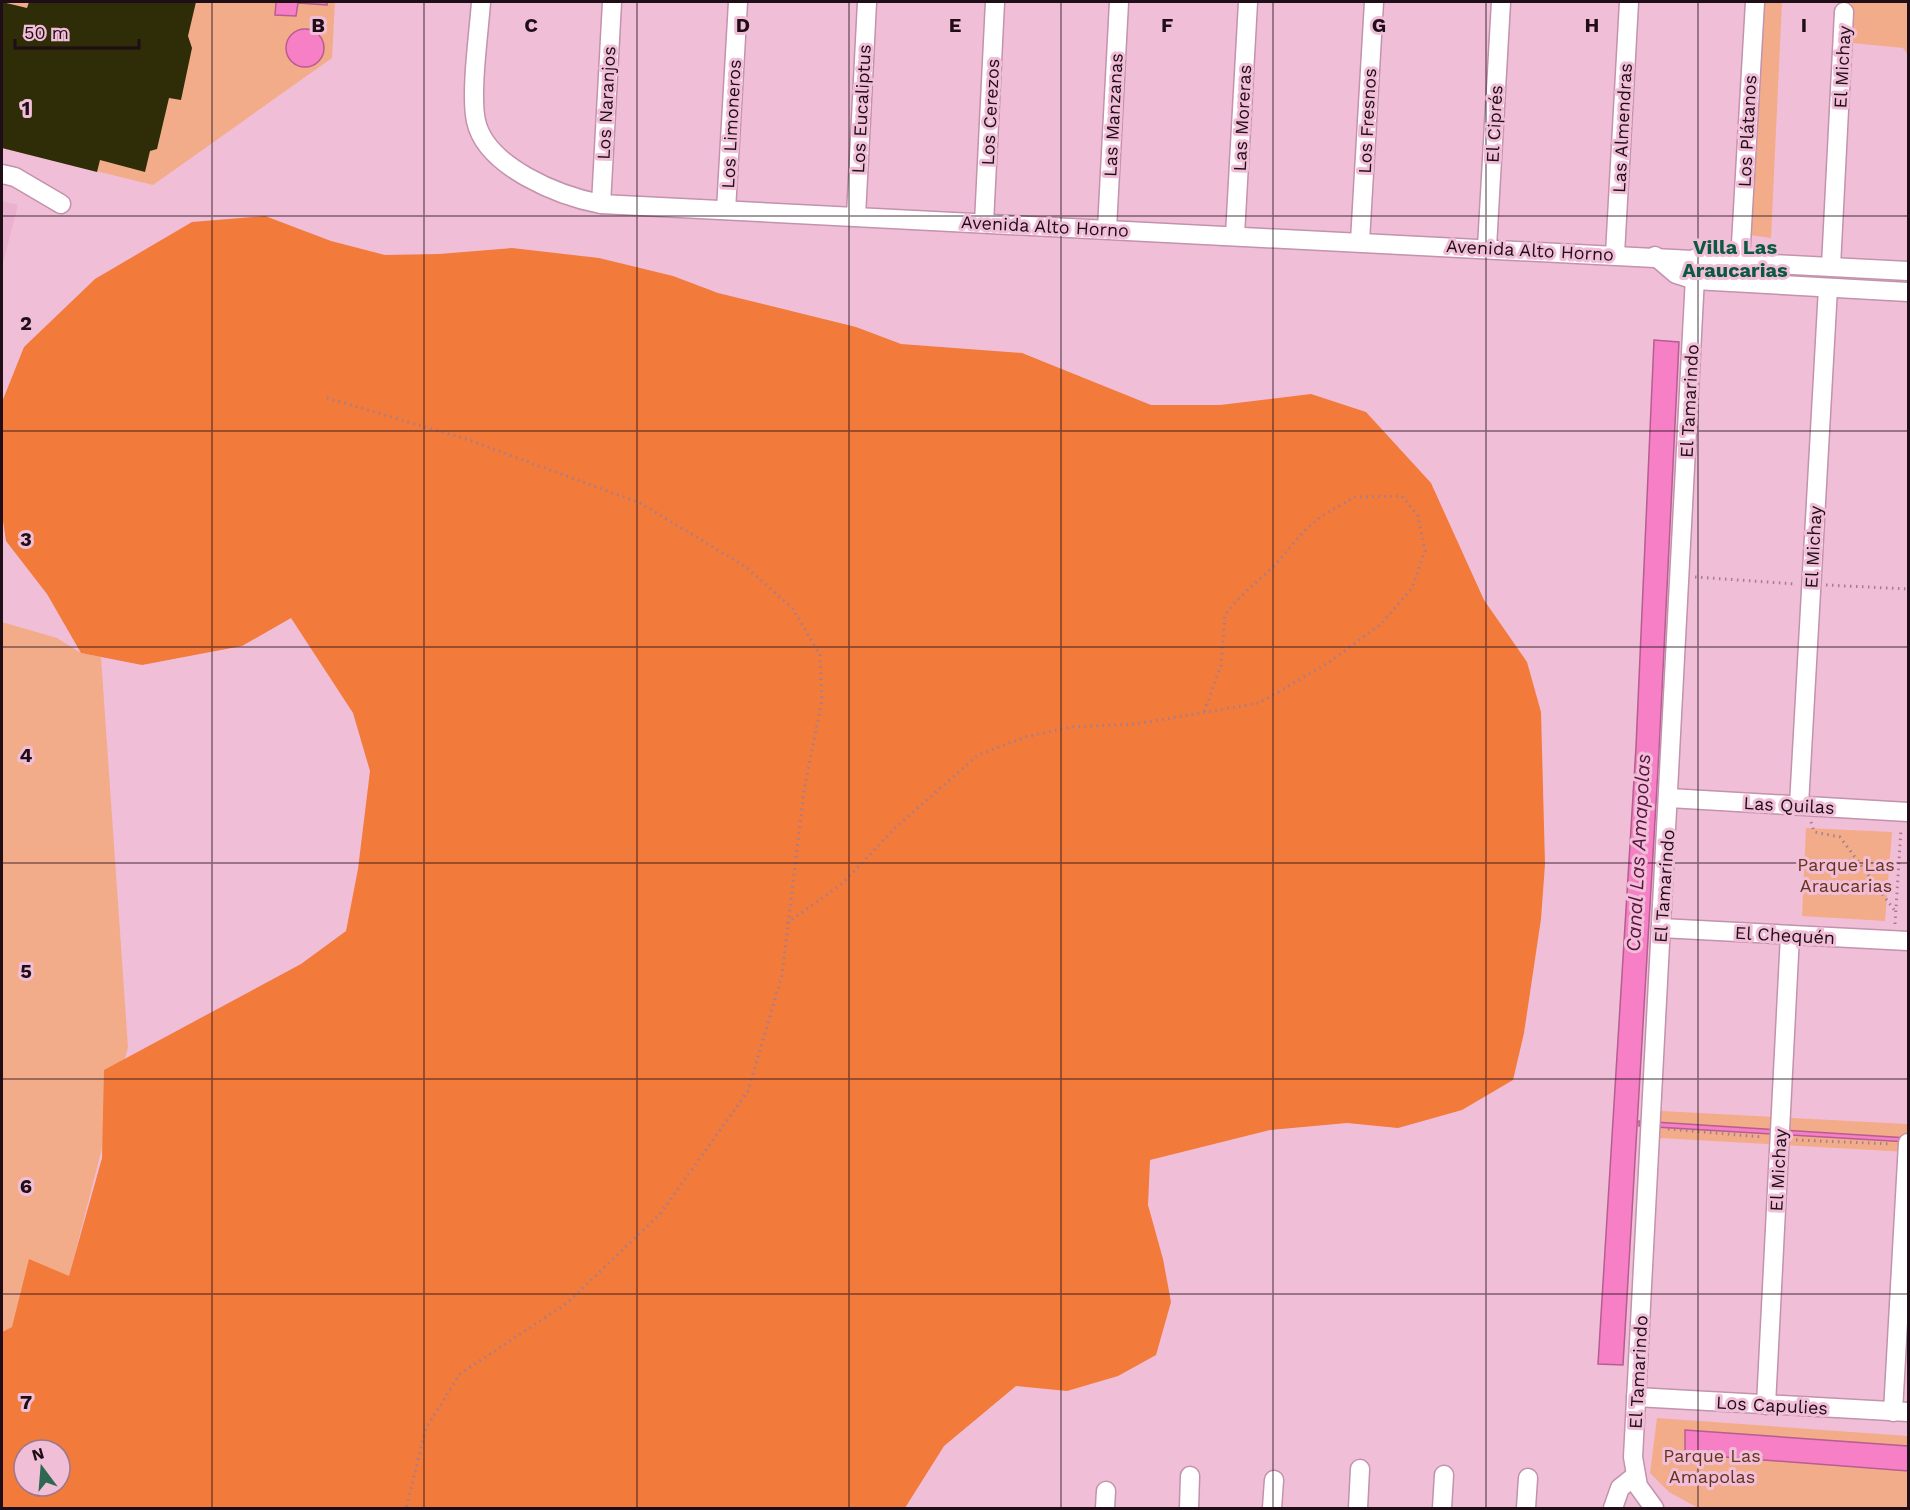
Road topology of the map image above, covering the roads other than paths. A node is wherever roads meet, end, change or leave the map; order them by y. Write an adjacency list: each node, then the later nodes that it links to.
1 (481, 2): 15 (street, Avenida Alto Horno)
2 (612, 2): 15 (street, Los Naranjos)
3 (738, 2): 16 (street, Los Limoneros)
4 (867, 2): 17 (street, Los Eucaliptus)
5 (995, 2): 18 (street, Los Cerezos)
6 (1119, 2): 19 (street, Las Manzanas)
7 (1248, 2): 20 (street, Las Moreras)
8 (1374, 2): 21 (street, Los Fresnos)
9 (1501, 2): 22 (street, El Ciprés)
10 (1629, 2): 23 (street, Las Almendras)
11 (1755, 2): 26 (street, Los Plátanos)
12 (1844, 12): 27 (street, El Michay)
13 (2, 174): 14 (street)
14 (62, 204)
15 (600, 204): 16 (street, Avenida Alto Horno)
16 (726, 210): 17 (street, Avenida Alto Horno)
17 (856, 216): 18 (street, Avenida Alto Horno)
18 (984, 223): 19 (street, Avenida Alto Horno)
19 (1107, 229): 20 (street, Avenida Alto Horno)
20 (1235, 235): 21 (street, Avenida Alto Horno)
21 (1360, 241): 22 (street, Avenida Alto Horno)
22 (1487, 248): 23 (street, Avenida Alto Horno)
23 (1615, 254): 24 (street, Avenida Alto Horno)
24 (1655, 256): 25 (street, Avenida Alto Horno); 29 (street)
25 (1696, 258): 26 (street, Avenida Alto Horno); 29 (street, El Tamarindo)
26 (1740, 261): 27 (street, Avenida Alto Horno)
27 (1831, 266): 28 (street, Avenida Alto Horno)
28 (1908, 271)
29 (1695, 280): 30 (street); 32 (street, El Tamarindo)
30 (1828, 288): 31 (street); 33 (street, El Michay)
31 (1908, 292)
32 (1669, 798): 33 (street, Las Quilas); 35 (street, El Tamarindo)
33 (1806, 806): 34 (street, Las Quilas)
34 (1905, 811)
35 (1661, 928): 36 (street, El Chequén); 39 (street, El Tamarindo)
36 (1790, 935): 37 (street, El Chequén); 40 (street, El Michay)
37 (1902, 941)
38 (1908, 1144): 41 (street)
39 (1636, 1398): 40 (street, Los Capulies); 45 (street, El Tamarindo)
40 (1766, 1405): 41 (street, Los Capulies)
41 (1901, 1412)
42 (1360, 1469): 50 (street)
43 (1444, 1475): 51 (street)
44 (1190, 1476): 48 (street)
45 (1635, 1476): 53 (street); 54 (street, El Tamarindo)
46 (1528, 1478): 52 (street)
47 (1274, 1480): 49 (street)
48 (1189, 1509)
49 (1272, 1509)
50 (1358, 1509)
51 (1442, 1509)
52 (1526, 1509)
53 (1613, 1509)
54 (1654, 1509)

